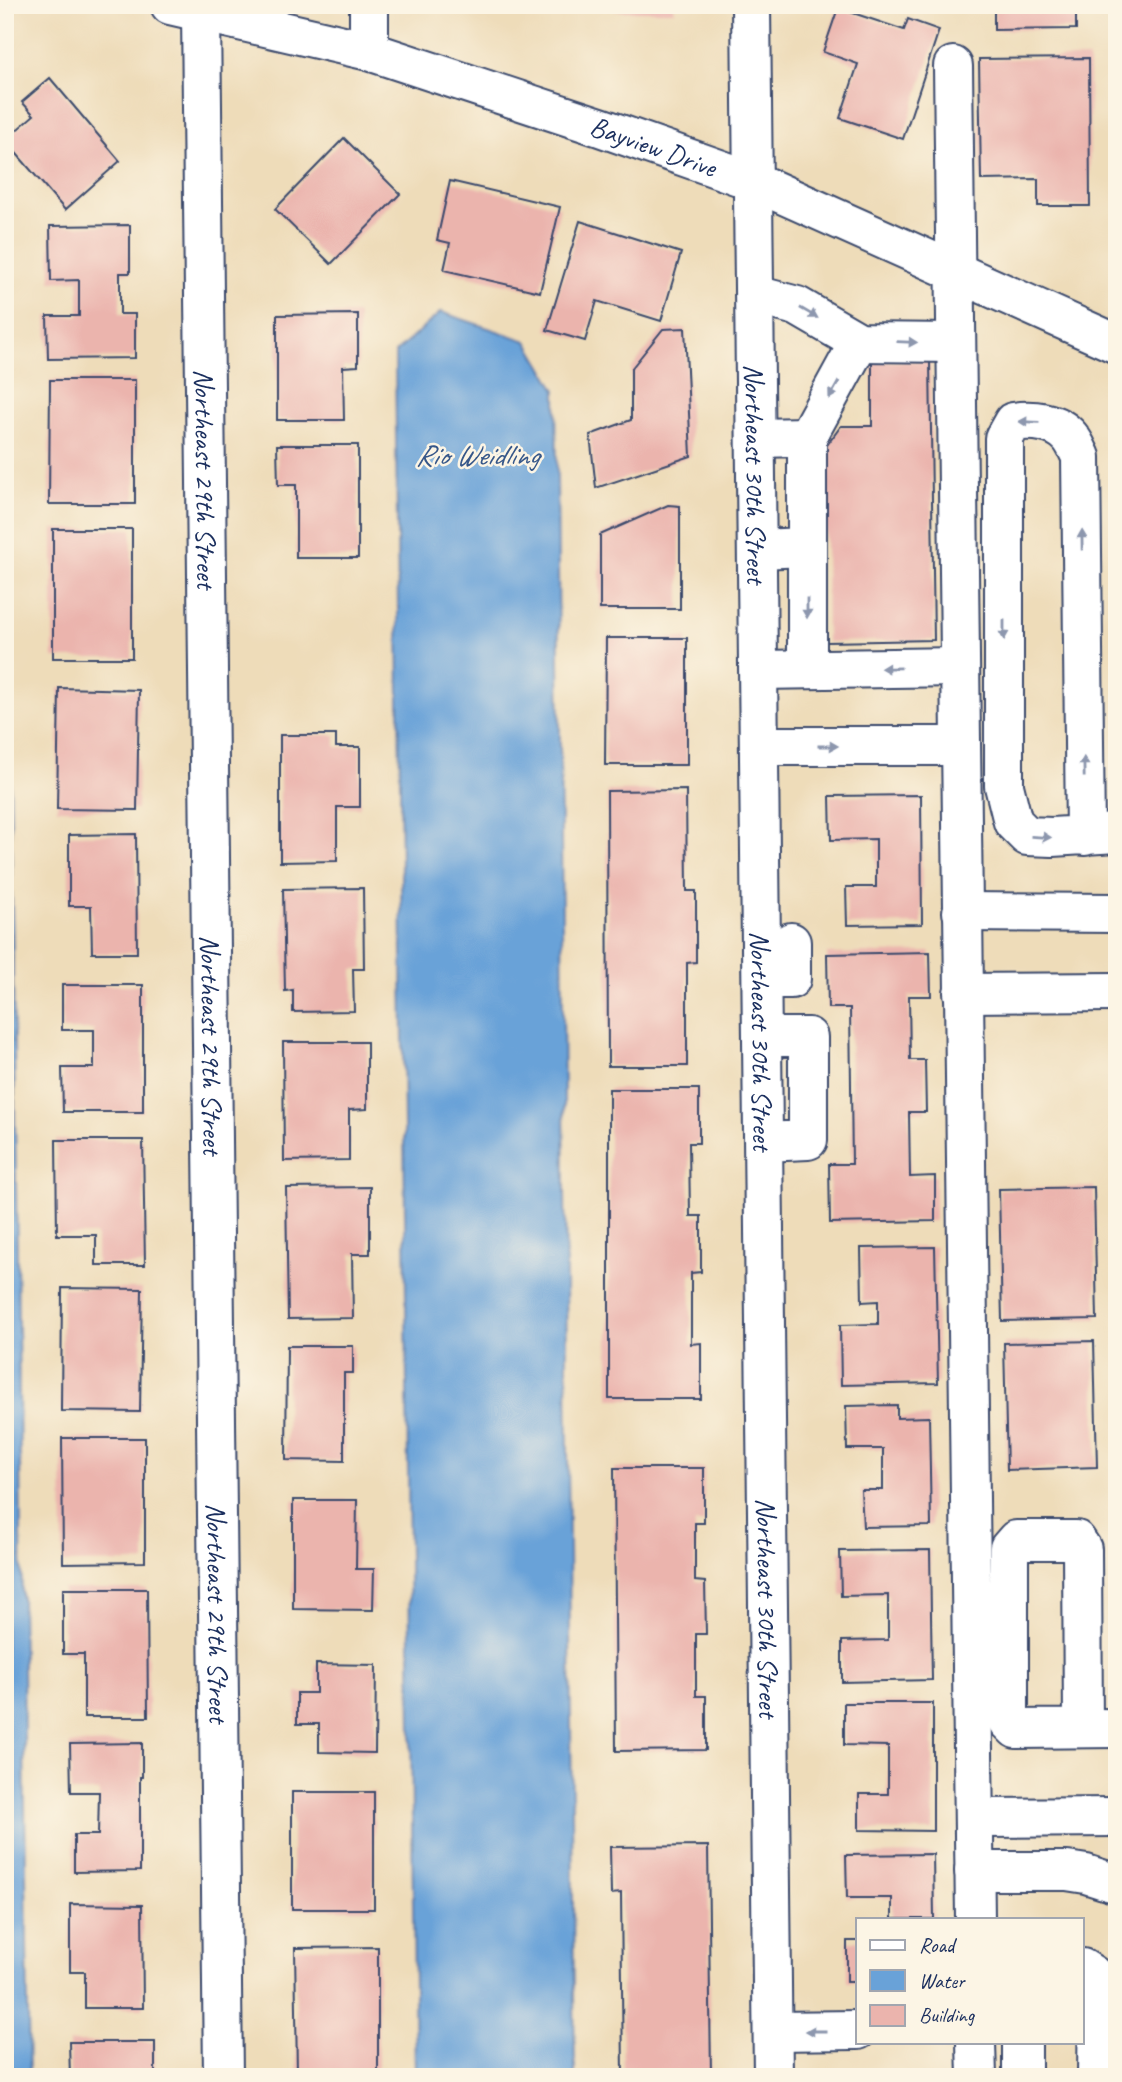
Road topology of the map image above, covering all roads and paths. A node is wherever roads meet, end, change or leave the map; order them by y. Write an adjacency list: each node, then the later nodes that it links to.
1 (369, 5): 4 (street)
2 (751, 5): 6 (street, Northeast 30th Street)
3 (185, 9): 4 (street, Bayview Drive); 39 (street, Northeast 29th Street)
4 (369, 51): 6 (street, Bayview Drive)
5 (953, 66): 7 (street)
6 (754, 181): 7 (street, Bayview Drive); 8 (street, Northeast 30th Street)
7 (954, 270): 10 (street); 11 (street, Bayview Drive)
8 (755, 295): 9 (street, one-way to 9); 13 (street, Northeast 30th Street)
9 (859, 342): 10 (street, one-way to 10); 12 (street, one-way to 12)
10 (955, 343): 16 (street)
11 (1117, 344)
12 (807, 437): 13 (street); 14 (street)
13 (756, 438): 15 (street, Northeast 30th Street)
14 (807, 547): 15 (street); 17 (street, one-way to 17)
15 (758, 549): 18 (street, Northeast 30th Street)
16 (960, 667): 17 (street, one-way to 17); 20 (street)
17 (807, 669): 18 (street)
18 (759, 670): 19 (street, Northeast 30th Street)
19 (760, 746): 20 (street, one-way to 20); 26 (street, Northeast 30th Street)
20 (960, 746): 22 (street)
21 (1101, 834): 21 (street, one-way to 21)
22 (962, 912): 23 (street); 25 (street)
23 (1117, 913)
24 (1117, 992): 25 (street)
25 (963, 993): 30 (street)
26 (782, 1190): 27 (street); 36 (street, Northeast 30th Street)
27 (791, 1239)
28 (1100, 1728): 28 (street)
29 (1117, 1817): 30 (street)
30 (974, 1818): 31 (street)
31 (974, 1871): 32 (street); 33 (street)
32 (1117, 1884)
33 (975, 1918)
34 (1084, 1969): 43 (street)
35 (856, 2030): 36 (street, one-way to 36)
36 (774, 2031): 40 (street, Northeast 30th Street)
37 (976, 2044): 41 (street)
38 (1022, 2044): 42 (street)
39 (223, 2077)
40 (773, 2077)
41 (977, 2077)
42 (1022, 2077)
43 (1097, 2077)

